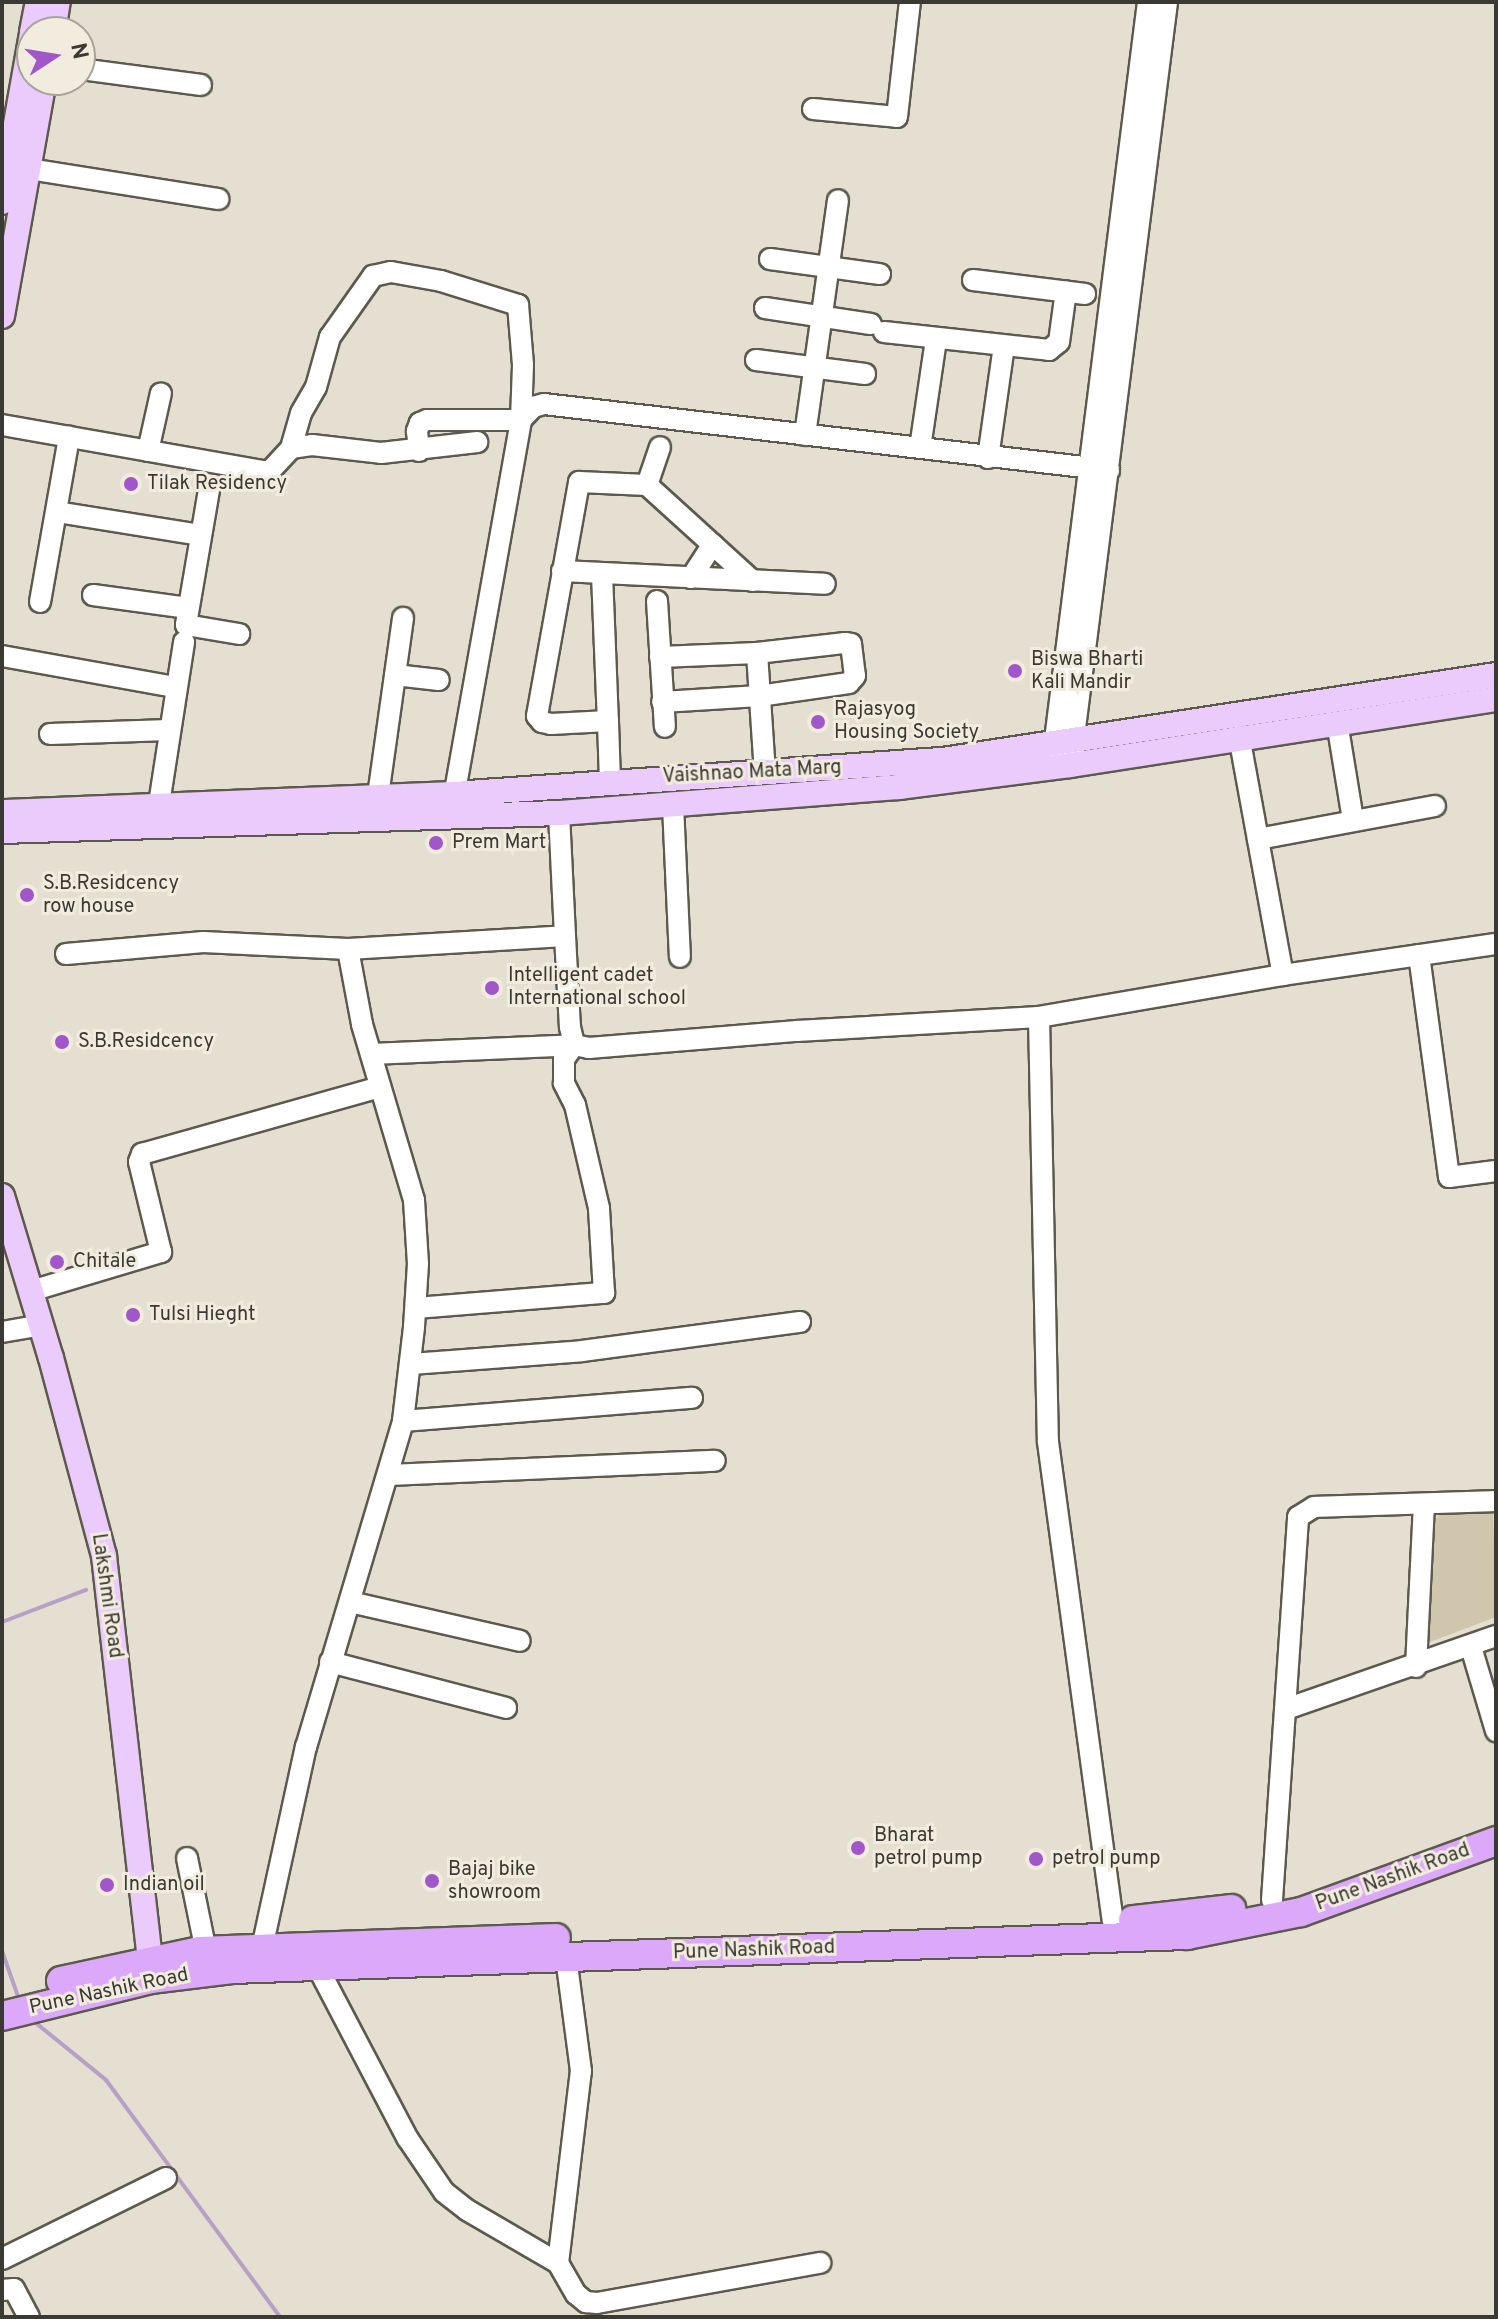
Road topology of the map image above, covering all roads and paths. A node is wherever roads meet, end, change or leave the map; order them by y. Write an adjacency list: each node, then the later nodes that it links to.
1 (910, 2): 8 (street)
2 (1148, 2): 37 (street)
3 (1167, 2): 37 (street)
4 (96, 71): 5 (street)
5 (201, 85)
6 (24, 96): 9 (main road)
7 (38, 96): 9 (main road)
8 (813, 109)
9 (13, 167): 10 (street); 12 (main road); 19 (main road)
10 (218, 199)
11 (838, 200): 14 (street)
12 (2, 202)
13 (770, 259): 14 (street)
14 (828, 268): 15 (street); 18 (street)
15 (880, 274)
16 (973, 280): 21 (street)
17 (765, 308): 18 (street)
18 (822, 315): 20 (street); 23 (street)
19 (2, 316)
20 (936, 339): 21 (street); 33 (street)
21 (1004, 346): 36 (street)
22 (756, 360): 23 (street)
23 (815, 367): 24 (street); 28 (street)
24 (865, 374)
25 (161, 393): 34 (street)
26 (521, 420): 28 (street); 32 (street); 35 (street); 77 (street)
27 (2, 425): 29 (street)
28 (805, 435): 33 (street)
29 (69, 437): 34 (street); 40 (street)
30 (477, 442): 35 (street)
31 (660, 447): 38 (street)
32 (291, 448): 34 (street); 35 (street)
33 (920, 448): 36 (street)
34 (148, 451)
35 (419, 451)
36 (988, 458): 37 (street)
37 (1099, 470): 71 (street)
38 (647, 485): 42 (street); 43 (street)
39 (209, 490): 41 (street)
40 (57, 512): 41 (street); 50 (street)
41 (201, 535): 51 (street)
42 (713, 544): 45 (street); 46 (street)
43 (562, 571): 44 (street); 65 (street)
44 (602, 574): 45 (street); 65 (street)
45 (691, 578): 46 (street)
46 (753, 581): 47 (street)
47 (825, 584)
48 (93, 595): 51 (street)
49 (657, 601): 57 (street)
50 (40, 602)
51 (188, 608): 53 (street)
52 (403, 618): 58 (street)
53 (239, 634)
54 (184, 642): 61 (street)
55 (757, 653): 57 (street); 62 (street); 62 (street)
56 (2, 656): 61 (street)
57 (660, 657): 64 (street)
58 (395, 675): 60 (street); 75 (street)
59 (1496, 675): 71 (main road, Vaishnao Mata Marg)
60 (439, 680)
61 (175, 687): 68 (street)
62 (759, 696): 64 (street); 73 (street)
63 (1496, 699): 66 (main road, Vaishnao Mata Marg)
64 (662, 702): 67 (street)
65 (608, 721): 74 (street)
66 (1337, 722): 70 (main road, Vaishnao Mata Marg); 82 (street)
67 (665, 727)
68 (169, 730): 69 (street); 76 (street)
69 (50, 734)
70 (1239, 736): 72 (main road, Vaishnao Mata Marg); 84 (street)
71 (1064, 741): 72 (street); 73 (main road, Vaishnao Mata Marg)
72 (1061, 766): 78 (main road, Vaishnao Mata Marg)
73 (765, 773): 74 (main road, Vaishnao Mata Marg)
74 (610, 782): 77 (main road, Vaishnao Mata Marg)
75 (378, 796): 76 (main road, Vaishnao Mata Marg); 77 (main road, Vaishnao Mata Marg)
76 (159, 804): 80 (main road, Vaishnao Mata Marg)
77 (453, 805): 81 (main road, Vaishnao Mata Marg); 83 (main road, Vaishnao Mata Marg)
78 (673, 805): 81 (main road, Vaishnao Mata Marg); 90 (street)
79 (1435, 806): 82 (street)
80 (2, 812)
81 (559, 813): 85 (street)
82 (1353, 820): 84 (street)
83 (2, 831)
84 (1258, 839): 91 (street)
85 (565, 936): 87 (street); 93 (street)
86 (1496, 944): 89 (street)
87 (348, 949): 88 (street); 94 (street)
88 (66, 954)
89 (1419, 955): 91 (street); 96 (street)
90 (680, 957)
91 (1283, 975): 92 (street)
92 (1039, 1017): 93 (street); 123 (street)
93 (574, 1045): 94 (street); 99 (street)
94 (371, 1054): 95 (street)
95 (380, 1087): 98 (street); 99 (street)
96 (1496, 1171)
97 (2, 1196): 98 (main road, Lakshmi Road)
98 (31, 1291): 101 (main road, Lakshmi Road)
99 (416, 1308): 103 (street)
100 (800, 1322): 103 (street)
101 (41, 1325): 102 (street); 128 (main road, Lakshmi Road)
102 (2, 1332)
103 (411, 1364): 105 (street)
104 (692, 1398): 105 (street)
105 (403, 1421): 107 (street)
106 (715, 1461): 107 (street)
107 (389, 1475): 110 (street)
108 (1496, 1501): 109 (street)
109 (1424, 1504): 115 (street); 117 (street)
110 (350, 1602): 112 (street); 114 (street)
111 (1496, 1636): 113 (street)
112 (520, 1641)
113 (1471, 1647): 115 (street); 118 (street)
114 (330, 1662): 116 (street); 124 (street)
115 (1416, 1667): 117 (street)
116 (506, 1708)
117 (1286, 1709): 122 (street)
118 (1496, 1731)
119 (1496, 1822): 122 (highway, Pune Nashik Road)
120 (1496, 1841): 126 (highway, Pune Nashik Road)
121 (187, 1858): 125 (street)
122 (1272, 1900): 123 (highway, Pune Nashik Road)
123 (1113, 1921): 124 (highway, Pune Nashik Road)
124 (262, 1948): 125 (highway, Pune Nashik Road)
125 (206, 1951): 128 (highway, Pune Nashik Road)
126 (566, 1957): 127 (highway, Pune Nashik Road); 133 (street)
127 (317, 1966): 128 (highway, Pune Nashik Road); 133 (street)
128 (150, 1970): 129 (highway, Pune Nashik Road); 130 (highway, Pune Nashik Road)
129 (2, 1996)
130 (2, 2016)
131 (166, 2178): 132 (street)
132 (2, 2262): 135 (street)
133 (558, 2263): 134 (street)
134 (820, 2263)
135 (8, 2289): 136 (street)
136 (29, 2317)

